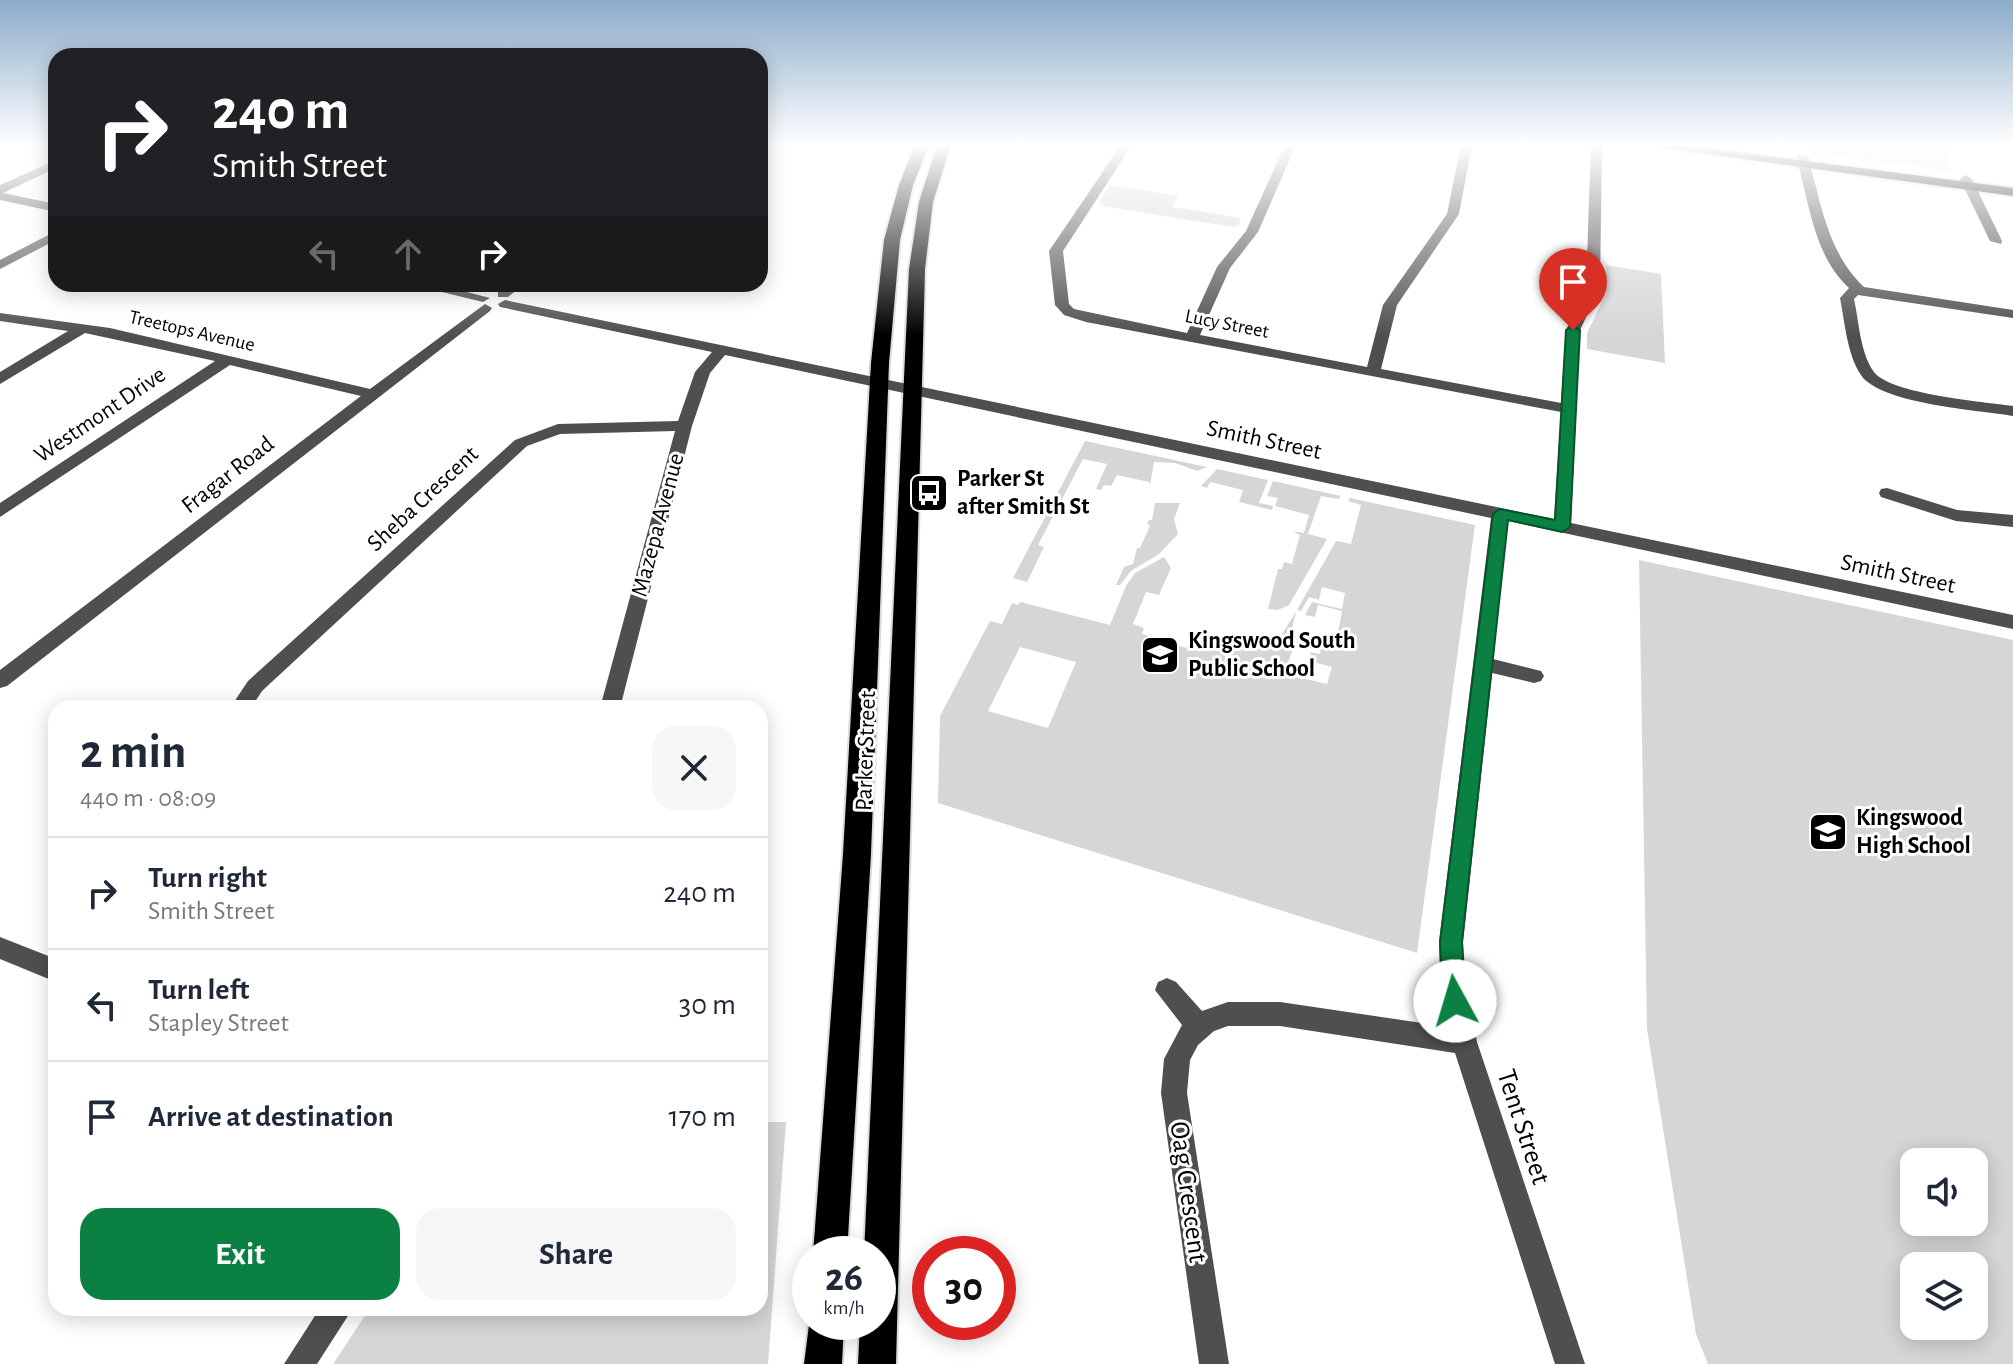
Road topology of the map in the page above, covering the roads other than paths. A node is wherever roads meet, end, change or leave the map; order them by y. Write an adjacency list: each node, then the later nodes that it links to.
1 (900, 209): 25 (highway, Parker Street)
2 (926, 209): 26 (highway, Parker Street)
3 (1083, 209): 20 (street, Lucy Street)
4 (1262, 209): 20 (street)
5 (1454, 209): 23 (street)
6 (1595, 209): 28 (street)
7 (1817, 209): 12 (street)
8 (1981, 209): 10 (street)
9 (48, 239): 11 (street)
10 (1996, 241)
11 (0, 265)
12 (1859, 290): 17 (street); 29 (street)
13 (445, 292): 16 (street)
14 (510, 292): 15 (street)
15 (504, 299): 16 (street); 21 (street, Smith Street)
16 (484, 303): 27 (street, Fragar Road)
17 (2013, 314)
18 (0, 317): 19 (street, Treetops Avenue)
19 (84, 327): 22 (street, Treetops Avenue); 24 (street)
20 (1192, 338): 23 (street, Lucy Street)
21 (722, 349): 25 (street, Smith Street); 30 (street, Mazepa Avenue)
22 (227, 360): 27 (street, Treetops Avenue); 32 (street, Westmont Drive)
23 (1373, 372): 28 (street, Lucy Street)
24 (0, 379)
25 (879, 383): 26 (street, Smith Street); 47 (highway, Parker Street)
26 (911, 391): 33 (street, Smith Street); 52 (highway, Parker Street)
27 (372, 394): 39 (street, Fragar Road)
28 (1568, 409): 35 (street)
29 (2013, 411)
30 (684, 426): 40 (street, Sheba Crescent); 41 (street, Mazepa Avenue)
31 (1887, 493): 34 (street)
32 (0, 511)
33 (1500, 514): 35 (street, Smith Street); 37 (street, Tent Street)
34 (2013, 521)
35 (1562, 527): 36 (street, Smith Street)
36 (2013, 622)
37 (1484, 664): 38 (street); 46 (street, Tent Street)
38 (1534, 676)
39 (0, 681)
40 (245, 700)
41 (612, 700)
42 (0, 948): 43 (street)
43 (48, 968)
44 (1167, 990): 45 (street)
45 (1198, 1025): 46 (street); 53 (street, Oag Crescent)
46 (1464, 1042): 54 (street, Tent Street)
47 (831, 1236)
48 (332, 1316): 50 (street)
49 (825, 1340): 51 (highway)
50 (299, 1364)
51 (823, 1364)
52 (877, 1364)
53 (1214, 1364)
54 (1570, 1364)

